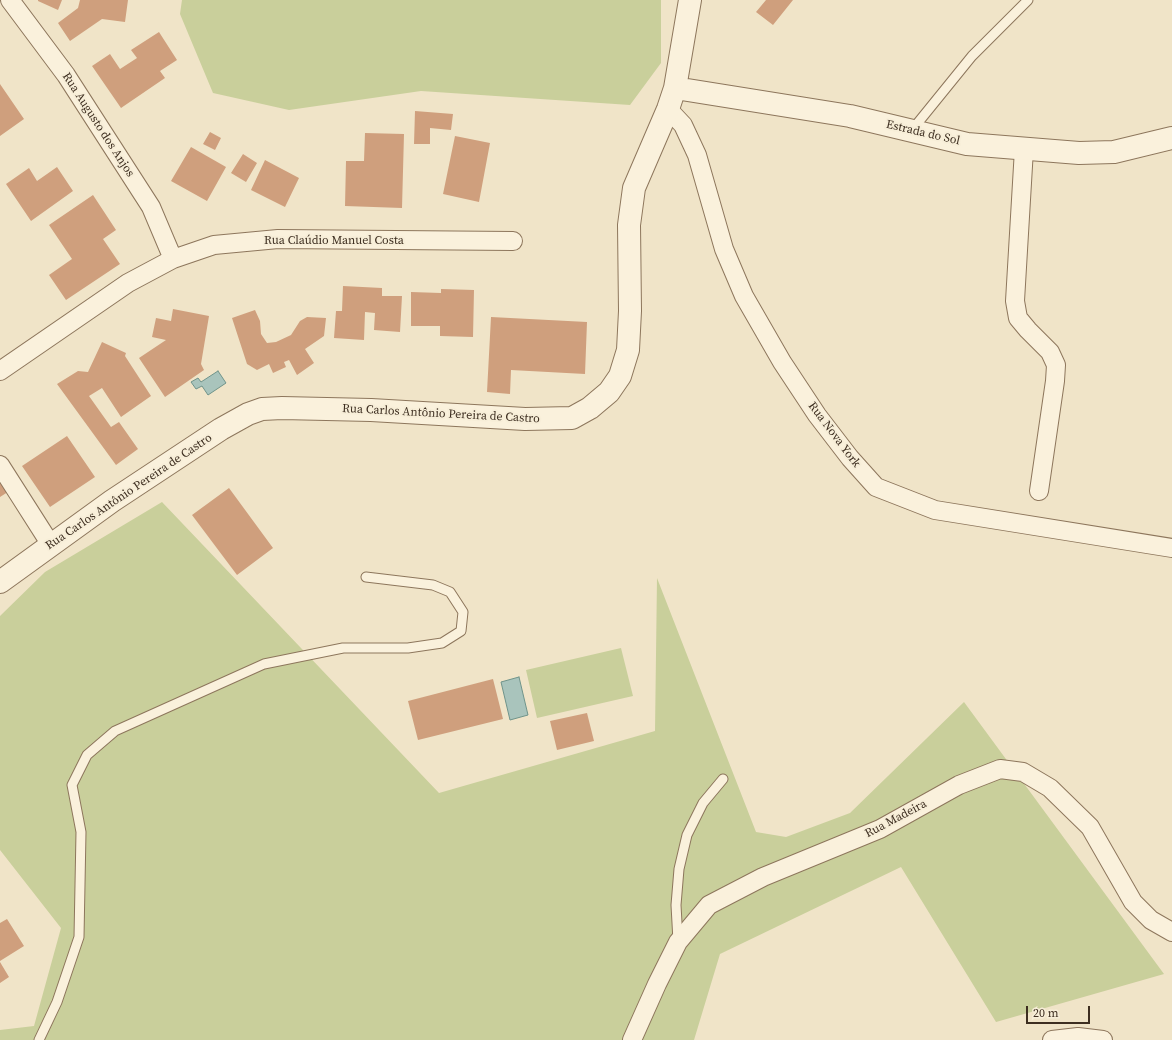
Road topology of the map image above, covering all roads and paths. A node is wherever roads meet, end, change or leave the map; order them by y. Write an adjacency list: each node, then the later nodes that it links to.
1 (10, 0): 10 (street, Rua Augusto dos Anjos)
2 (690, 0): 4 (street, Rua Carlos Antônio Pereira de Castro)
3 (1028, 0): 6 (lane)
4 (675, 88): 5 (street, Rua Carlos Antônio Pereira de Castro); 6 (street, Estrada do Sol)
5 (668, 109): 14 (street, Rua Carlos Antônio Pereira de Castro); 15 (street, Rua Nova York)
6 (912, 132): 8 (street, Estrada do Sol)
7 (1172, 138): 8 (street, Estrada do Sol)
8 (1024, 149): 13 (street)
9 (513, 241): 10 (street, Rua Claúdio Manuel Costa)
10 (173, 259): 11 (street, Rua Claúdio Manuel Costa)
11 (0, 371)
12 (0, 465): 14 (street)
13 (1039, 491)
14 (51, 545): 16 (street, Rua Carlos Antônio Pereira de Castro)
15 (1172, 548)
16 (3, 574)
17 (366, 577): 21 (lane)
18 (723, 779): 20 (lane)
19 (1172, 932): 20 (street, Rua Madeira)
20 (678, 942): 22 (street, Rua Madeira)
21 (39, 1040)
22 (632, 1040)
23 (1052, 1040): 24 (street)
24 (1103, 1040)

